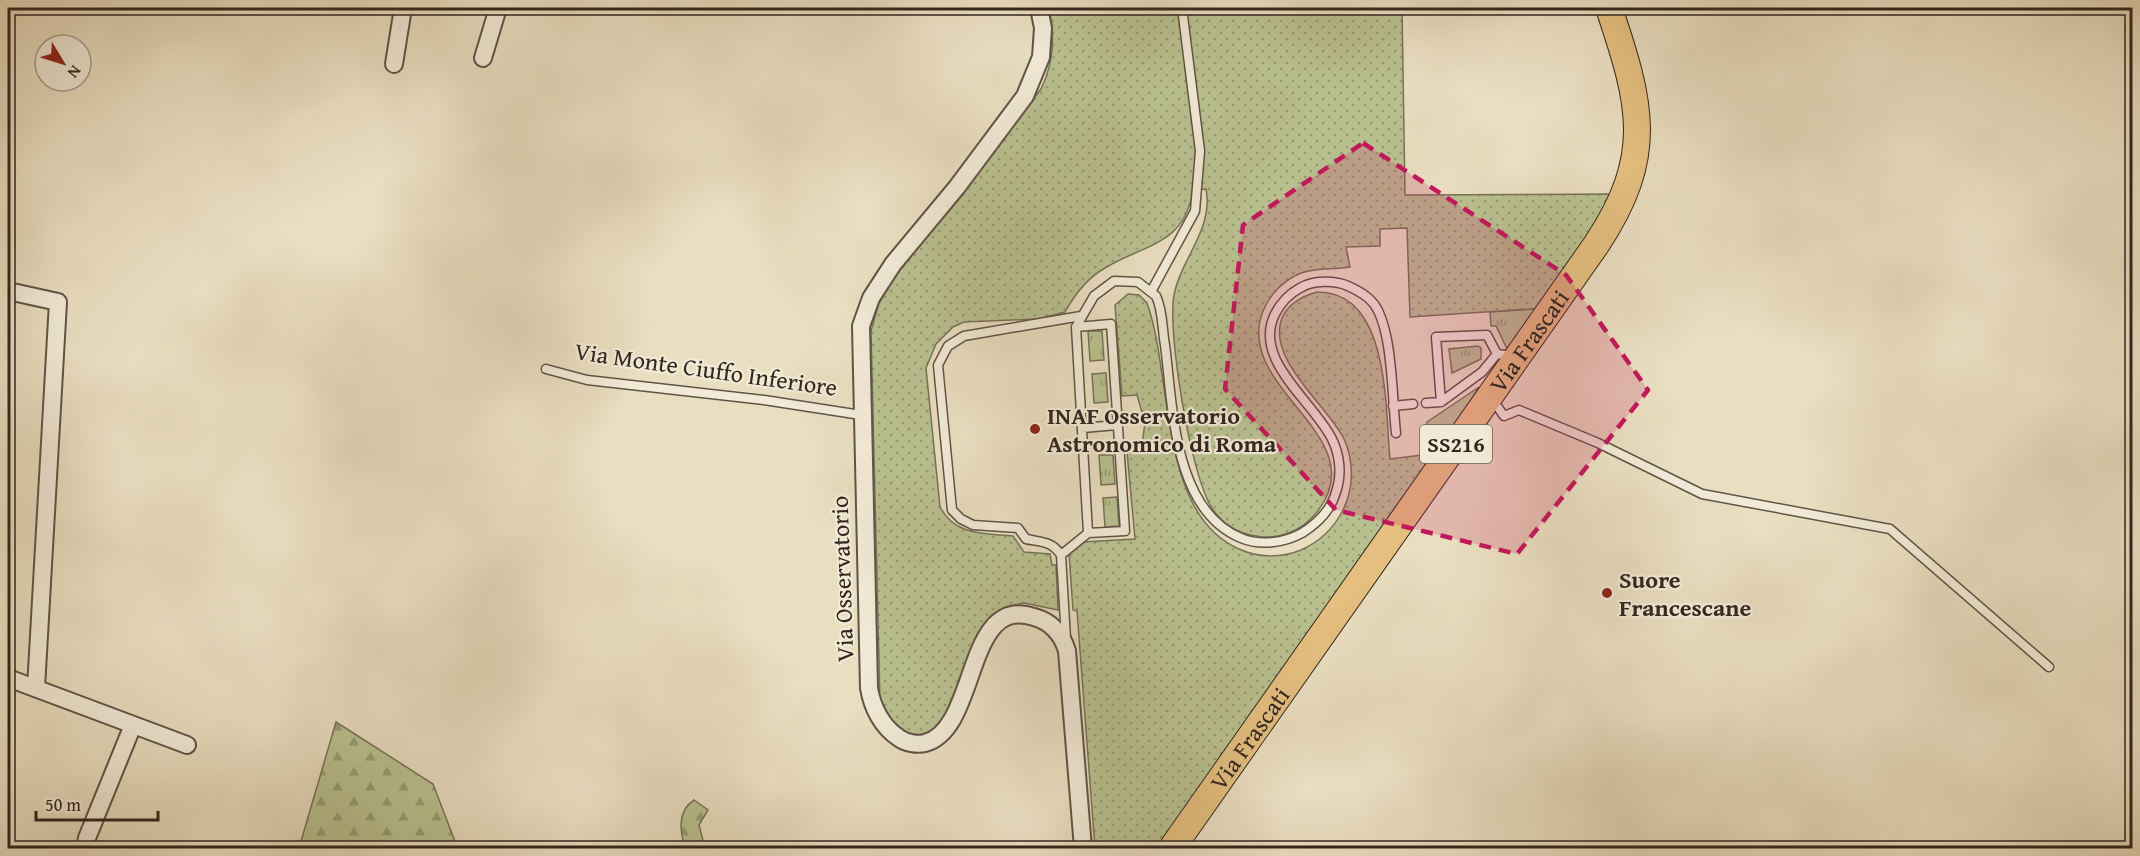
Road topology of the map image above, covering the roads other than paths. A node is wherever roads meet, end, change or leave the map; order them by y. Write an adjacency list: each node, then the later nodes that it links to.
1 (403, 8): 7 (street)
2 (498, 8): 6 (street)
3 (1039, 8): 19 (street, Via Osservatorio)
4 (1182, 8): 8 (lane)
5 (1609, 8): 12 (main road, Via Frascati / SS216)
6 (483, 58)
7 (394, 63)
8 (1152, 290): 10 (lane); 18 (lane)
9 (8, 291): 28 (street)
10 (1081, 316): 11 (lane); 24 (lane)
11 (1076, 327): 20 (lane); 21 (lane)
12 (1507, 355): 14 (main road, Via Frascati / SS216); 15 (lane); 15 (lane)
13 (546, 369): 19 (lane, Via Monte Ciuffo Inferiore)
14 (1490, 397): 26 (lane); 33 (main road, Via Frascati / SS216)
15 (1441, 402): 16 (lane)
16 (1425, 403)
17 (1413, 404): 18 (lane)
18 (1393, 406): 22 (lane)
19 (861, 415): 25 (street, Via Osservatorio)
20 (1117, 425): 21 (lane); 23 (lane)
21 (1083, 428): 23 (lane)
22 (1396, 433)
23 (1088, 533): 24 (lane)
24 (1061, 555): 25 (lane)
25 (1067, 651): 32 (street, Via Osservatorio)
26 (2049, 667)
27 (8, 678): 28 (street)
28 (36, 688): 29 (street)
29 (133, 725): 30 (street); 31 (street)
30 (187, 745)
31 (85, 849)
32 (1083, 849)
33 (1172, 849)

